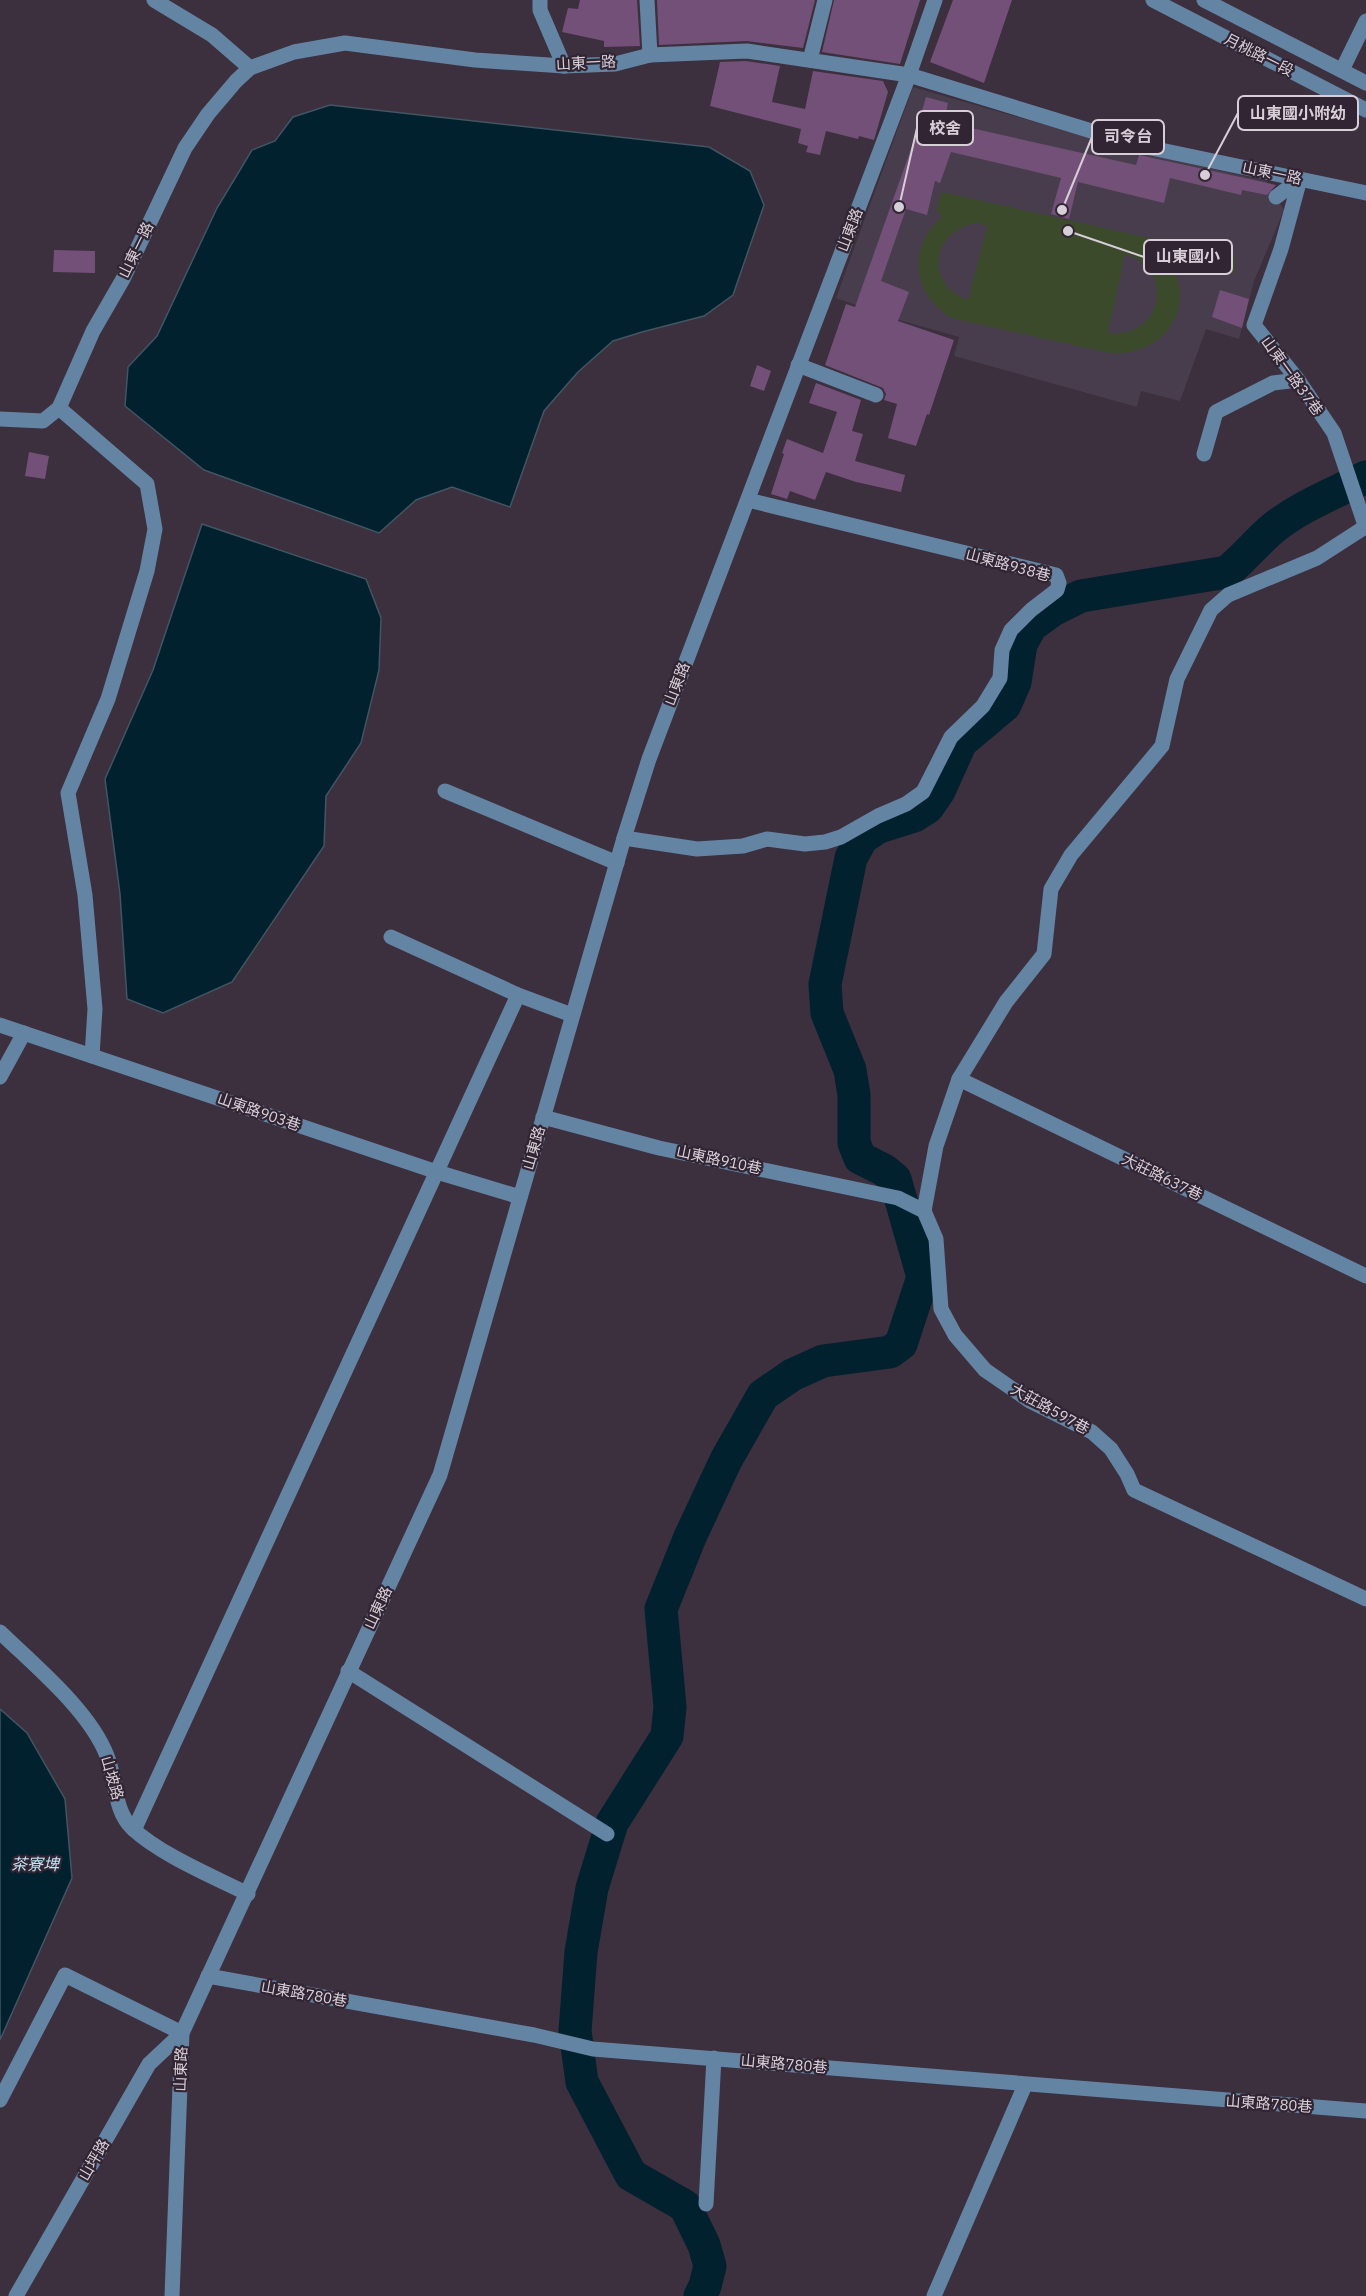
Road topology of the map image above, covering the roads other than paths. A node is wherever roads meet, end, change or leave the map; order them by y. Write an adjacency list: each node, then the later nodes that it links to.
1 (154, 0): 12 (street)
2 (540, 0): 11 (street)
3 (646, 0): 9 (street)
4 (825, 0): 10 (street)
5 (935, 0): 14 (street, 山東路)
6 (1153, 0): 16 (street, 月桃路一段)
7 (1204, 0): 13 (street, 月桃路一段)
8 (1366, 21): 13 (street)
9 (650, 55): 10 (street, 山東一路); 11 (street, 山東一路)
10 (810, 60): 14 (street, 山東一路)
11 (564, 66): 12 (street, 山東一路)
12 (250, 68): 23 (street, 山東一路)
13 (1342, 70): 15 (street, 月桃路一段)
14 (909, 75): 17 (street, 山東一路); 20 (street, 山東路)
15 (1366, 83)
16 (1366, 110)
17 (1299, 179): 18 (street, 山東一路); 19 (street); 21 (street, 山東一路37巷)
18 (1366, 193)
19 (1276, 197)
20 (798, 365): 22 (street); 26 (street, 山東路)
21 (1298, 380): 25 (street); 27 (street, 山東一路37巷)
22 (876, 395)
23 (59, 408): 24 (street); 36 (street)
24 (0, 419)
25 (1204, 454)
26 (748, 500): 29 (street, 山東路); 29 (street, 山東路938巷)
27 (1366, 527): 38 (street)
28 (445, 790): 30 (street)
29 (624, 838): 30 (street, 山東路)
30 (617, 863): 33 (street, 山東路)
31 (391, 937): 32 (street)
32 (518, 995): 33 (street); 40 (street)
33 (572, 1015): 39 (street, 山東路)
34 (0, 1024): 35 (street, 山東路903巷)
35 (24, 1033): 36 (street, 山東路903巷); 37 (street)
36 (92, 1056): 40 (street, 山東路903巷)
37 (0, 1077)
38 (959, 1079): 42 (street); 43 (street, 大莊路637巷)
39 (543, 1117): 41 (street, 山東路); 42 (street, 山東路910巷)
40 (437, 1172): 41 (street, 山東路903巷); 47 (street)
41 (520, 1197): 46 (street, 山東路)
42 (924, 1212): 44 (street, 大莊路597巷)
43 (1366, 1276)
44 (1366, 1599)
45 (0, 1632): 47 (street, 山坡路)
46 (348, 1671): 48 (street); 49 (street, 山東路)
47 (134, 1830): 49 (street, 山坡路)
48 (607, 1834)
49 (248, 1894): 50 (street, 山東路)
50 (208, 1976): 51 (street, 山東路); 52 (street, 山東路780巷)
51 (182, 2033): 54 (street); 57 (street, 山坪路); 58 (street, 山東路)
52 (714, 2058): 53 (street, 山東路780巷); 56 (street)
53 (1025, 2085): 55 (street, 山東路780巷); 59 (street)
54 (0, 2100)
55 (1366, 2112)
56 (706, 2204)
57 (16, 2296)
58 (172, 2296)
59 (934, 2296)

